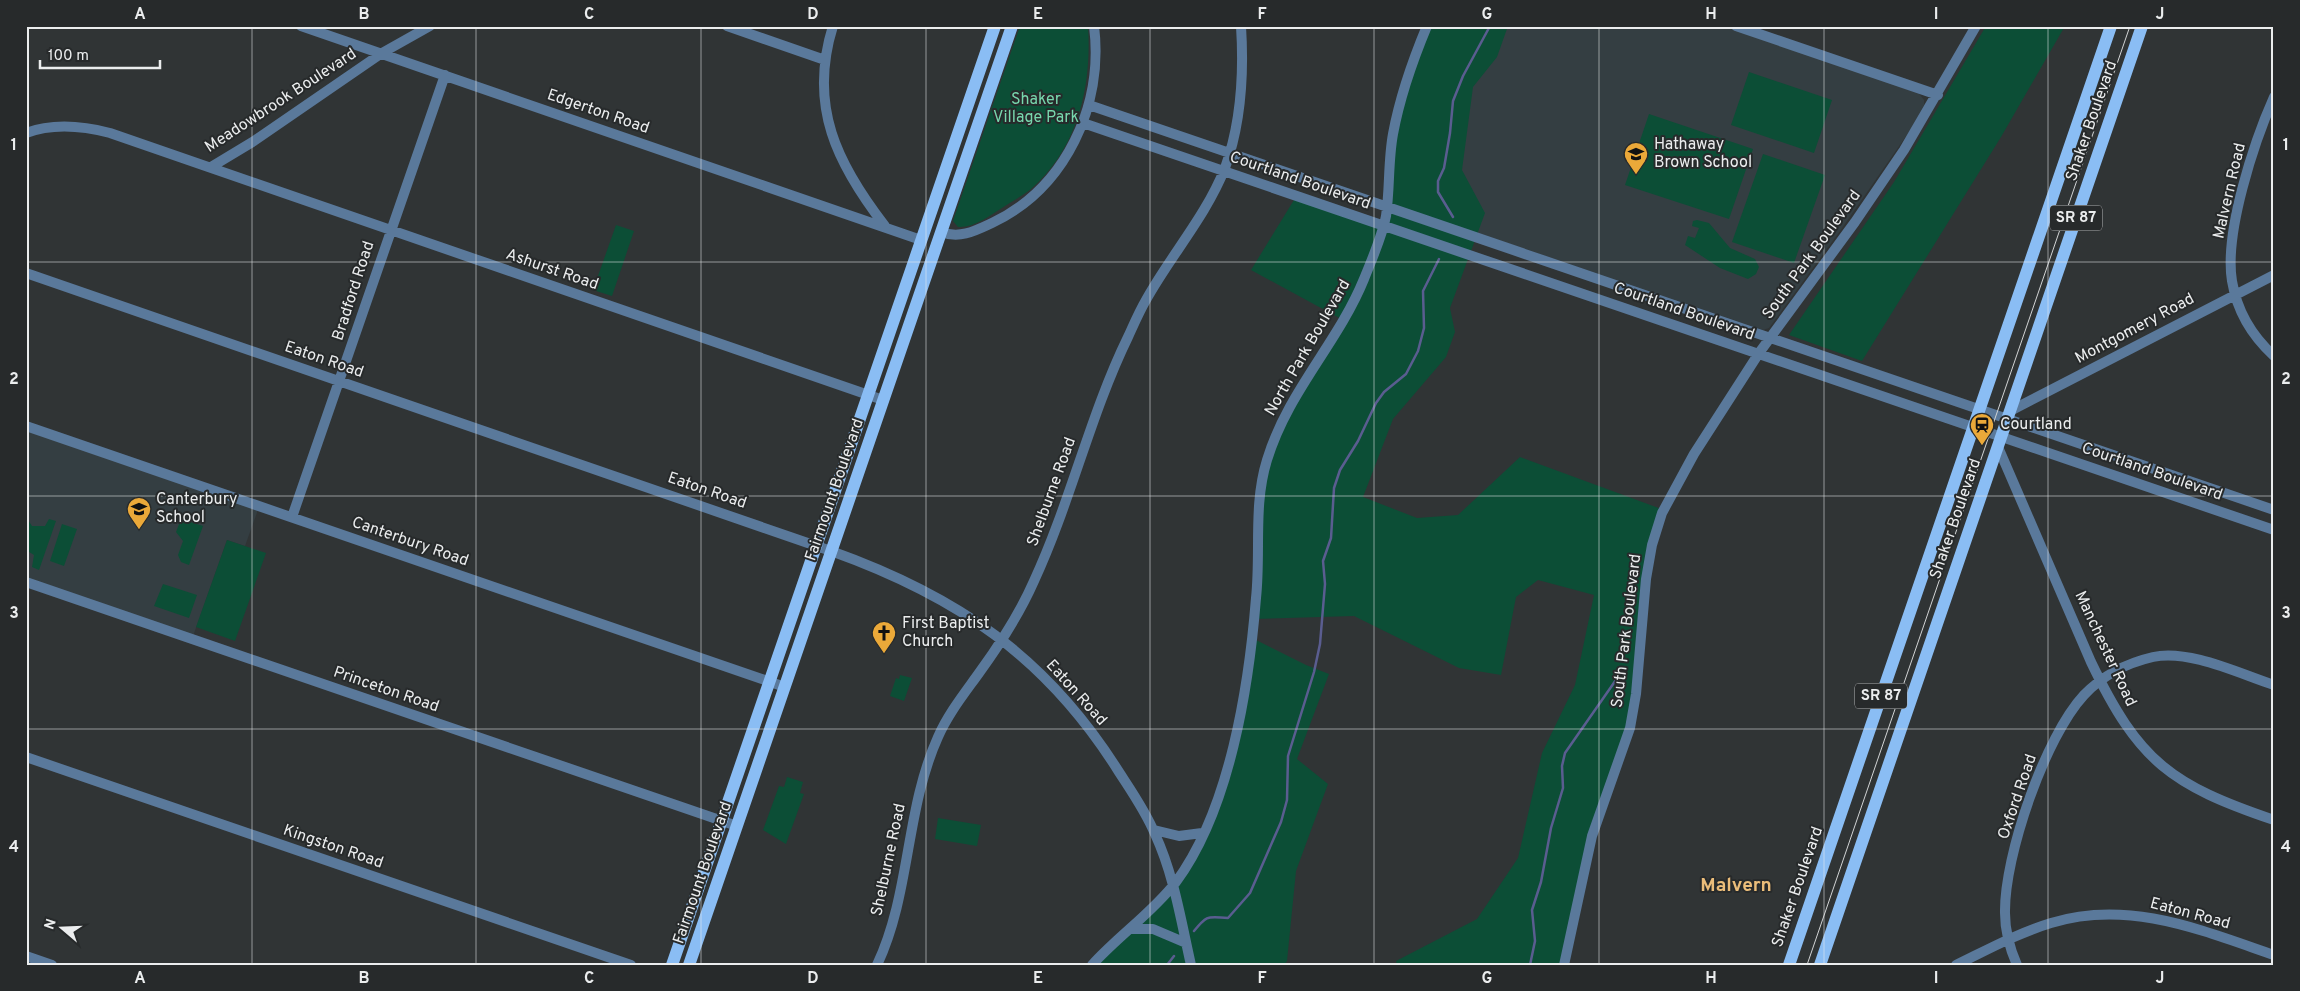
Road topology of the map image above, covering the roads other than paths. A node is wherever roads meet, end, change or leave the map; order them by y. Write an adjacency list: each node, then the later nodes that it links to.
1 (301, 26): 14 (street, Edgerton Road)
2 (430, 26): 14 (street, Meadowbrook Boulevard)
3 (727, 26): 15 (street)
4 (833, 26): 15 (street)
5 (995, 26): 30 (main road, Fairmount Boulevard)
6 (1012, 26): 29 (main road, Fairmount Boulevard)
7 (1094, 26): 19 (street)
8 (1241, 26): 22 (street, Shelburne Road)
9 (1427, 26): 25 (street, North Park Boulevard)
10 (1736, 26): 17 (street)
11 (1976, 26): 17 (street, South Park Boulevard)
12 (2111, 26): 42 (main road, Shaker Boulevard / SR 87)
13 (2142, 26): 43 (main road, Shaker Boulevard / SR 87)
14 (382, 53): 16 (street, Edgerton Road); 23 (street, Meadowbrook Boulevard)
15 (825, 60): 27 (street)
16 (445, 75): 27 (street, Edgerton Road); 28 (street, Bradford Road)
17 (1938, 95): 36 (street, South Park Boulevard)
18 (2274, 97): 34 (street, Malvern Road)
19 (1089, 105): 20 (street); 22 (street, Courtland Boulevard)
20 (1083, 123): 24 (street, Courtland Boulevard); 29 (street)
21 (26, 133): 23 (street, Meadowbrook Boulevard)
22 (1230, 152): 24 (street, Shelburne Road); 25 (street, Courtland Boulevard)
23 (211, 168): 28 (street, Ashurst Road)
24 (1224, 171): 26 (street, Courtland Boulevard); 55 (street, Shelburne Road)
25 (1387, 206): 26 (street, North Park Boulevard); 33 (street, Courtland Boulevard)
26 (1384, 224): 35 (street, Courtland Boulevard); 67 (street, North Park Boulevard)
27 (886, 227): 30 (street, Edgerton Road)
28 (390, 230): 39 (street, Bradford Road); 40 (street, Ashurst Road)
29 (941, 232): 41 (main road, Fairmount Boulevard)
30 (921, 240): 40 (main road, Fairmount Boulevard)
31 (26, 273): 39 (street, Eaton Road)
32 (2274, 275): 34 (street, Montgomery Road)
33 (1594, 277): 35 (street); 36 (street, Courtland Boulevard)
34 (2235, 294): 38 (street, Malvern Road); 43 (street, Montgomery Road)
35 (1588, 295): 37 (street, Courtland Boulevard)
36 (1770, 338): 37 (street, South Park Boulevard); 42 (street, Courtland Boulevard)
37 (1759, 353): 45 (street, Courtland Boulevard); 81 (street, South Park Boulevard)
38 (2274, 356)
39 (340, 382): 50 (street, Bradford Road); 52 (street, Eaton Road)
40 (868, 394): 41 (street, Ashurst Road); 52 (main road, Fairmount Boulevard)
41 (883, 400): 53 (main road, Fairmount Boulevard)
42 (1979, 410): 43 (street, Courtland Boulevard); 45 (main road, Shaker Boulevard / SR 87)
43 (2009, 415): 46 (street, Courtland Boulevard); 47 (main road, Shaker Boulevard / SR 87)
44 (26, 426): 50 (street, Canterbury Road)
45 (1973, 427): 47 (street, Courtland Boulevard); 82 (main road, Shaker Boulevard / SR 87)
46 (2052, 435): 48 (street); 49 (street, Courtland Boulevard)
47 (2000, 442): 48 (street, Courtland Boulevard); 56 (street, Manchester Road); 83 (main road, Shaker Boulevard / SR 87)
48 (2046, 452): 51 (street, Courtland Boulevard)
49 (2274, 510)
50 (292, 517): 57 (street, Canterbury Road)
51 (2274, 530)
52 (816, 545): 53 (street, Eaton Road); 57 (main road, Fairmount Boulevard)
53 (831, 551): 55 (street, Eaton Road); 59 (main road, Fairmount Boulevard)
54 (26, 582): 64 (street, Princeton Road)
55 (1003, 639): 66 (street, Eaton Road); 78 (street, Shelburne Road)
56 (2100, 680): 58 (street, Oxford Road); 63 (street, Manchester Road); 70 (street, Oxford Road)
57 (769, 681): 59 (street, Canterbury Road); 60 (main road, Fairmount Boulevard)
58 (2274, 685)
59 (785, 687): 61 (main road, Fairmount Boulevard)
60 (757, 715): 61 (main road); 64 (main road, Fairmount Boulevard)
61 (774, 719): 65 (main road, Fairmount Boulevard)
62 (26, 757): 75 (street, Kingston Road)
63 (2274, 820)
64 (721, 821): 65 (street, Princeton Road); 76 (main road, Fairmount Boulevard)
65 (737, 826): 77 (main road, Fairmount Boulevard)
66 (1154, 830): 67 (street); 68 (street, Eaton Road)
67 (1202, 833): 68 (street, North Park Boulevard)
68 (1174, 885): 69 (street, North Park Boulevard); 71 (street, Eaton Road)
69 (1130, 928): 71 (street); 79 (street, North Park Boulevard)
70 (2008, 939): 72 (street, Eaton Road); 84 (street, Eaton Road); 85 (street, Oxford Road)
71 (1186, 943): 80 (street, Eaton Road)
72 (2274, 955)
73 (26, 956): 74 (street)
74 (52, 965)
75 (631, 965)
76 (672, 965)
77 (689, 965)
78 (877, 965)
79 (1092, 965)
80 (1191, 965)
81 (1564, 965)
82 (1789, 965)
83 (1820, 965)
84 (1956, 965)
85 (2017, 965)

